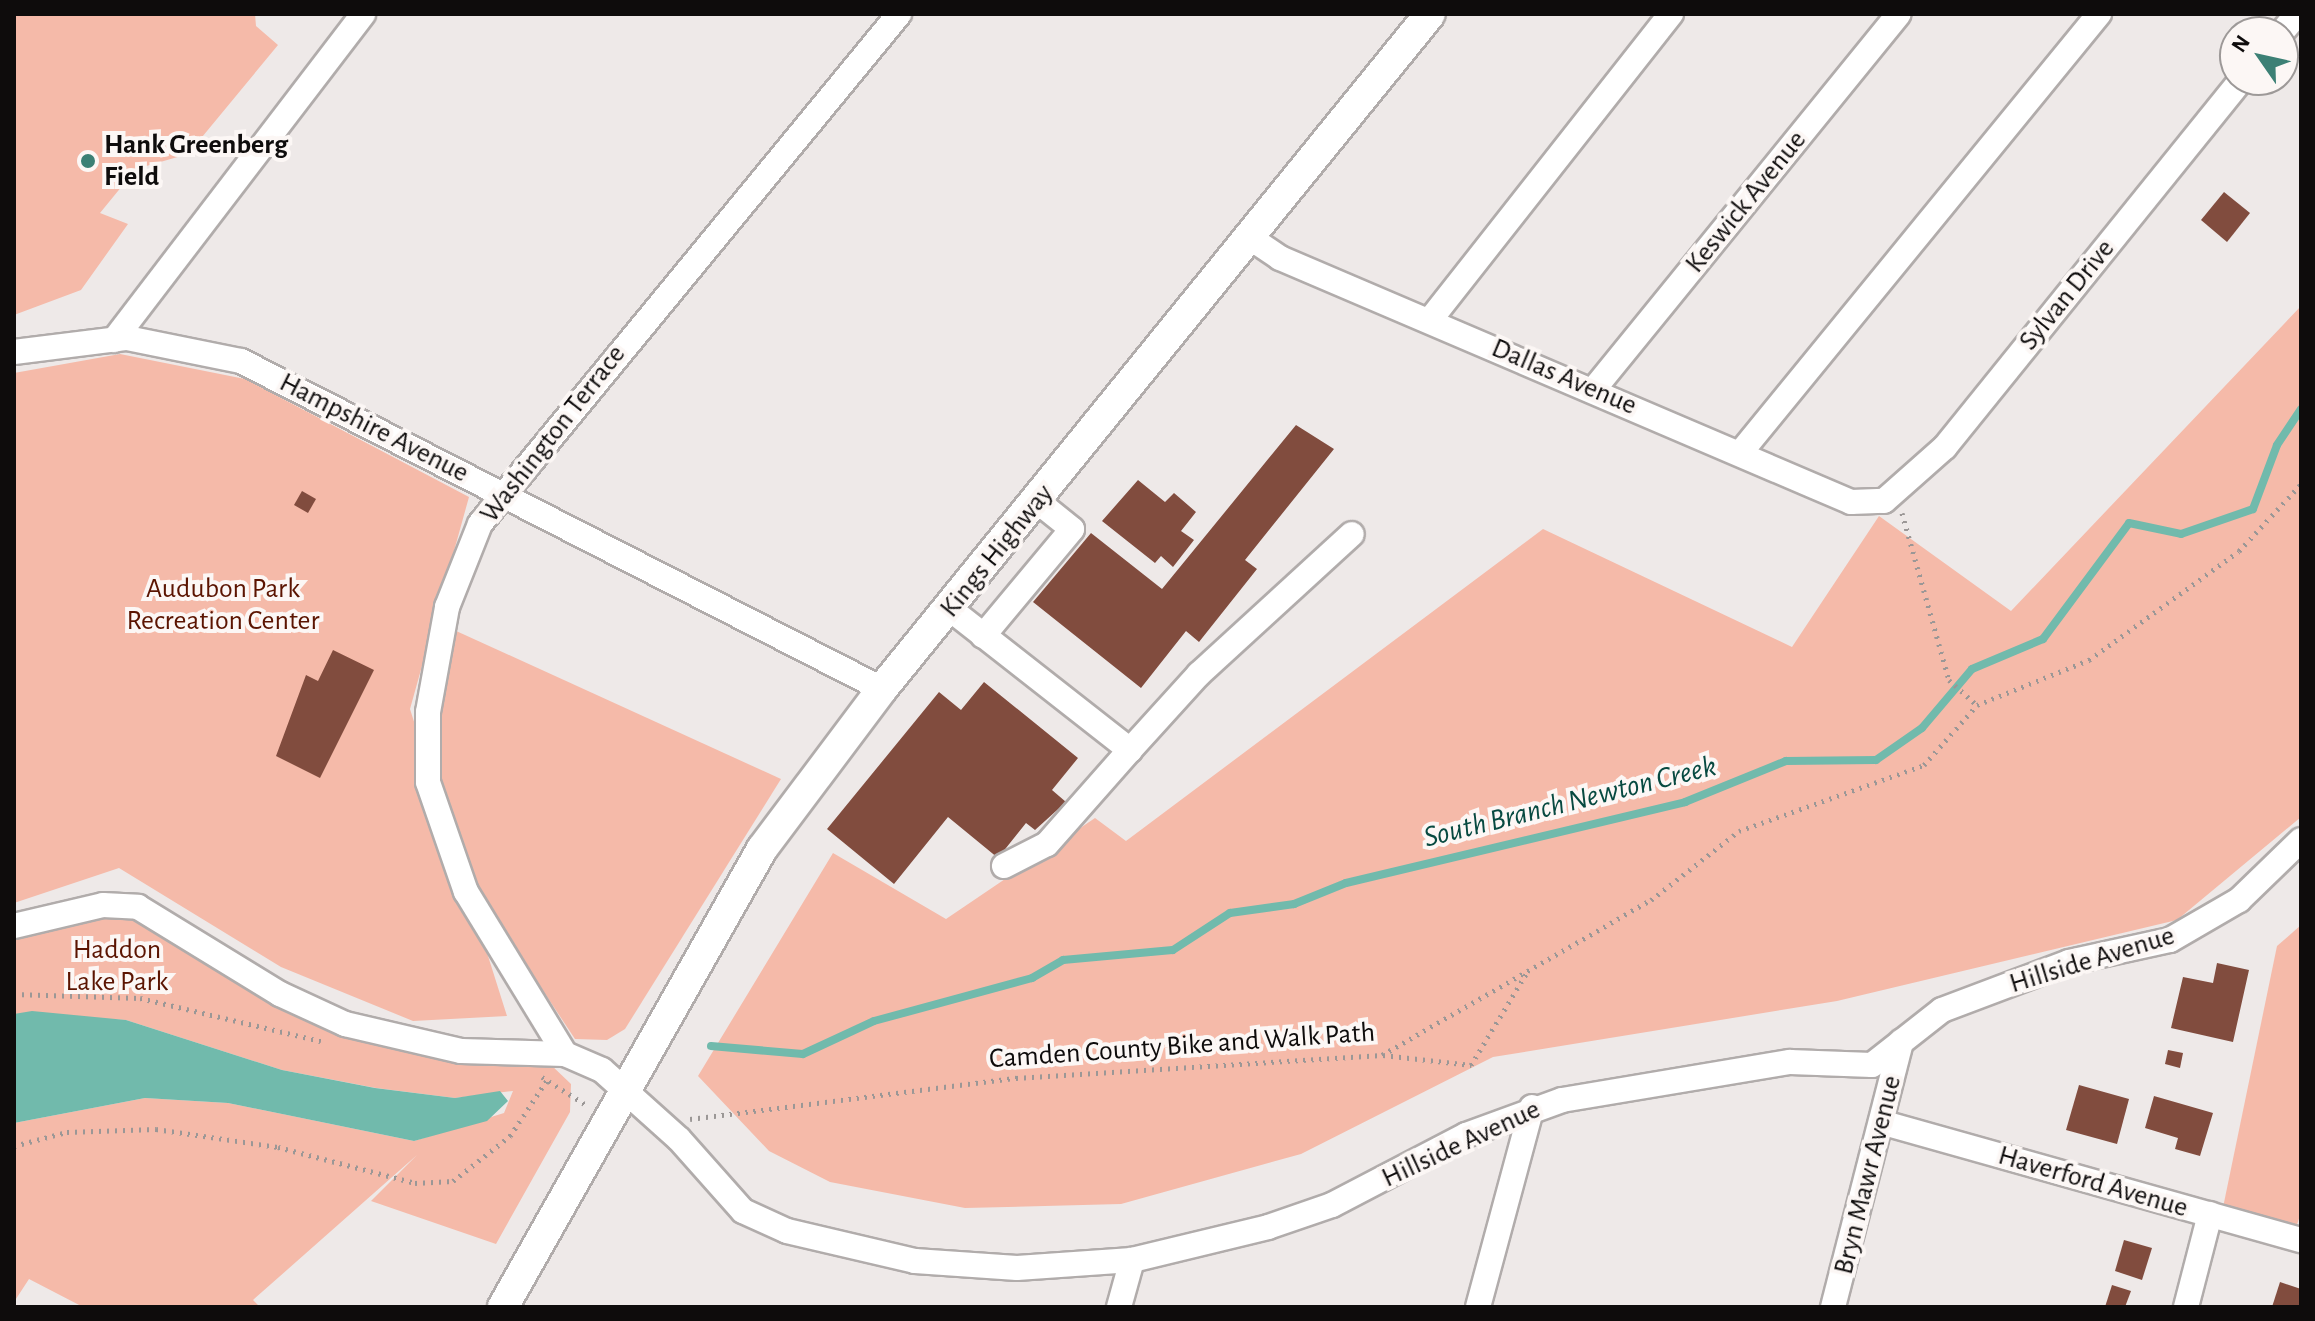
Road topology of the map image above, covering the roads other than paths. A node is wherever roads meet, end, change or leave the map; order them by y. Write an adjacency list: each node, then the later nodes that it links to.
1 (363, 14): 10 (street)
2 (899, 14): 14 (street, Washington Terrace)
3 (1430, 14): 8 (main road, Kings Highway)
4 (1671, 14): 9 (street)
5 (1899, 14): 12 (street, Keswick Avenue)
6 (2099, 14): 13 (street)
7 (2228, 96): 15 (street, Sylvan Drive)
8 (1249, 237): 9 (street, Dallas Avenue); 16 (main road, Kings Highway)
9 (1430, 320): 12 (street, Dallas Avenue)
10 (114, 340): 11 (street, Hampshire Avenue); 14 (street, Hampshire Avenue)
11 (14, 352)
12 (1594, 389): 13 (street, Dallas Avenue)
13 (1741, 452): 15 (street, Dallas Avenue)
14 (504, 494): 20 (street, Hampshire Avenue); 26 (street, Washington Terrace)
15 (1890, 497)
16 (1037, 501): 18 (main road, Kings Highway); 19 (street)
17 (1352, 534): 21 (street)
18 (950, 609): 19 (street); 20 (main road, Kings Highway)
19 (983, 636): 21 (street)
20 (882, 689): 27 (main road, Kings Highway)
21 (1130, 750): 23 (street)
22 (2301, 840): 25 (street, Hillside Avenue)
23 (1004, 866)
24 (14, 926): 26 (street)
25 (1901, 1042): 28 (street, Hillside Avenue); 29 (street, Bryn Mawr Avenue)
26 (565, 1054): 27 (street, Hillside Avenue)
27 (625, 1090): 32 (street, Hillside Avenue); 33 (main road, Kings Highway)
28 (1532, 1107): 32 (street, Hillside Avenue); 35 (street)
29 (1884, 1123): 30 (street, Haverford Avenue); 36 (street, Bryn Mawr Avenue)
30 (2210, 1214): 31 (street, Haverford Avenue); 37 (street)
31 (2301, 1240)
32 (1132, 1260): 34 (street)
33 (503, 1307)
34 (1119, 1307)
35 (1478, 1307)
36 (1833, 1307)
37 (2186, 1307)

